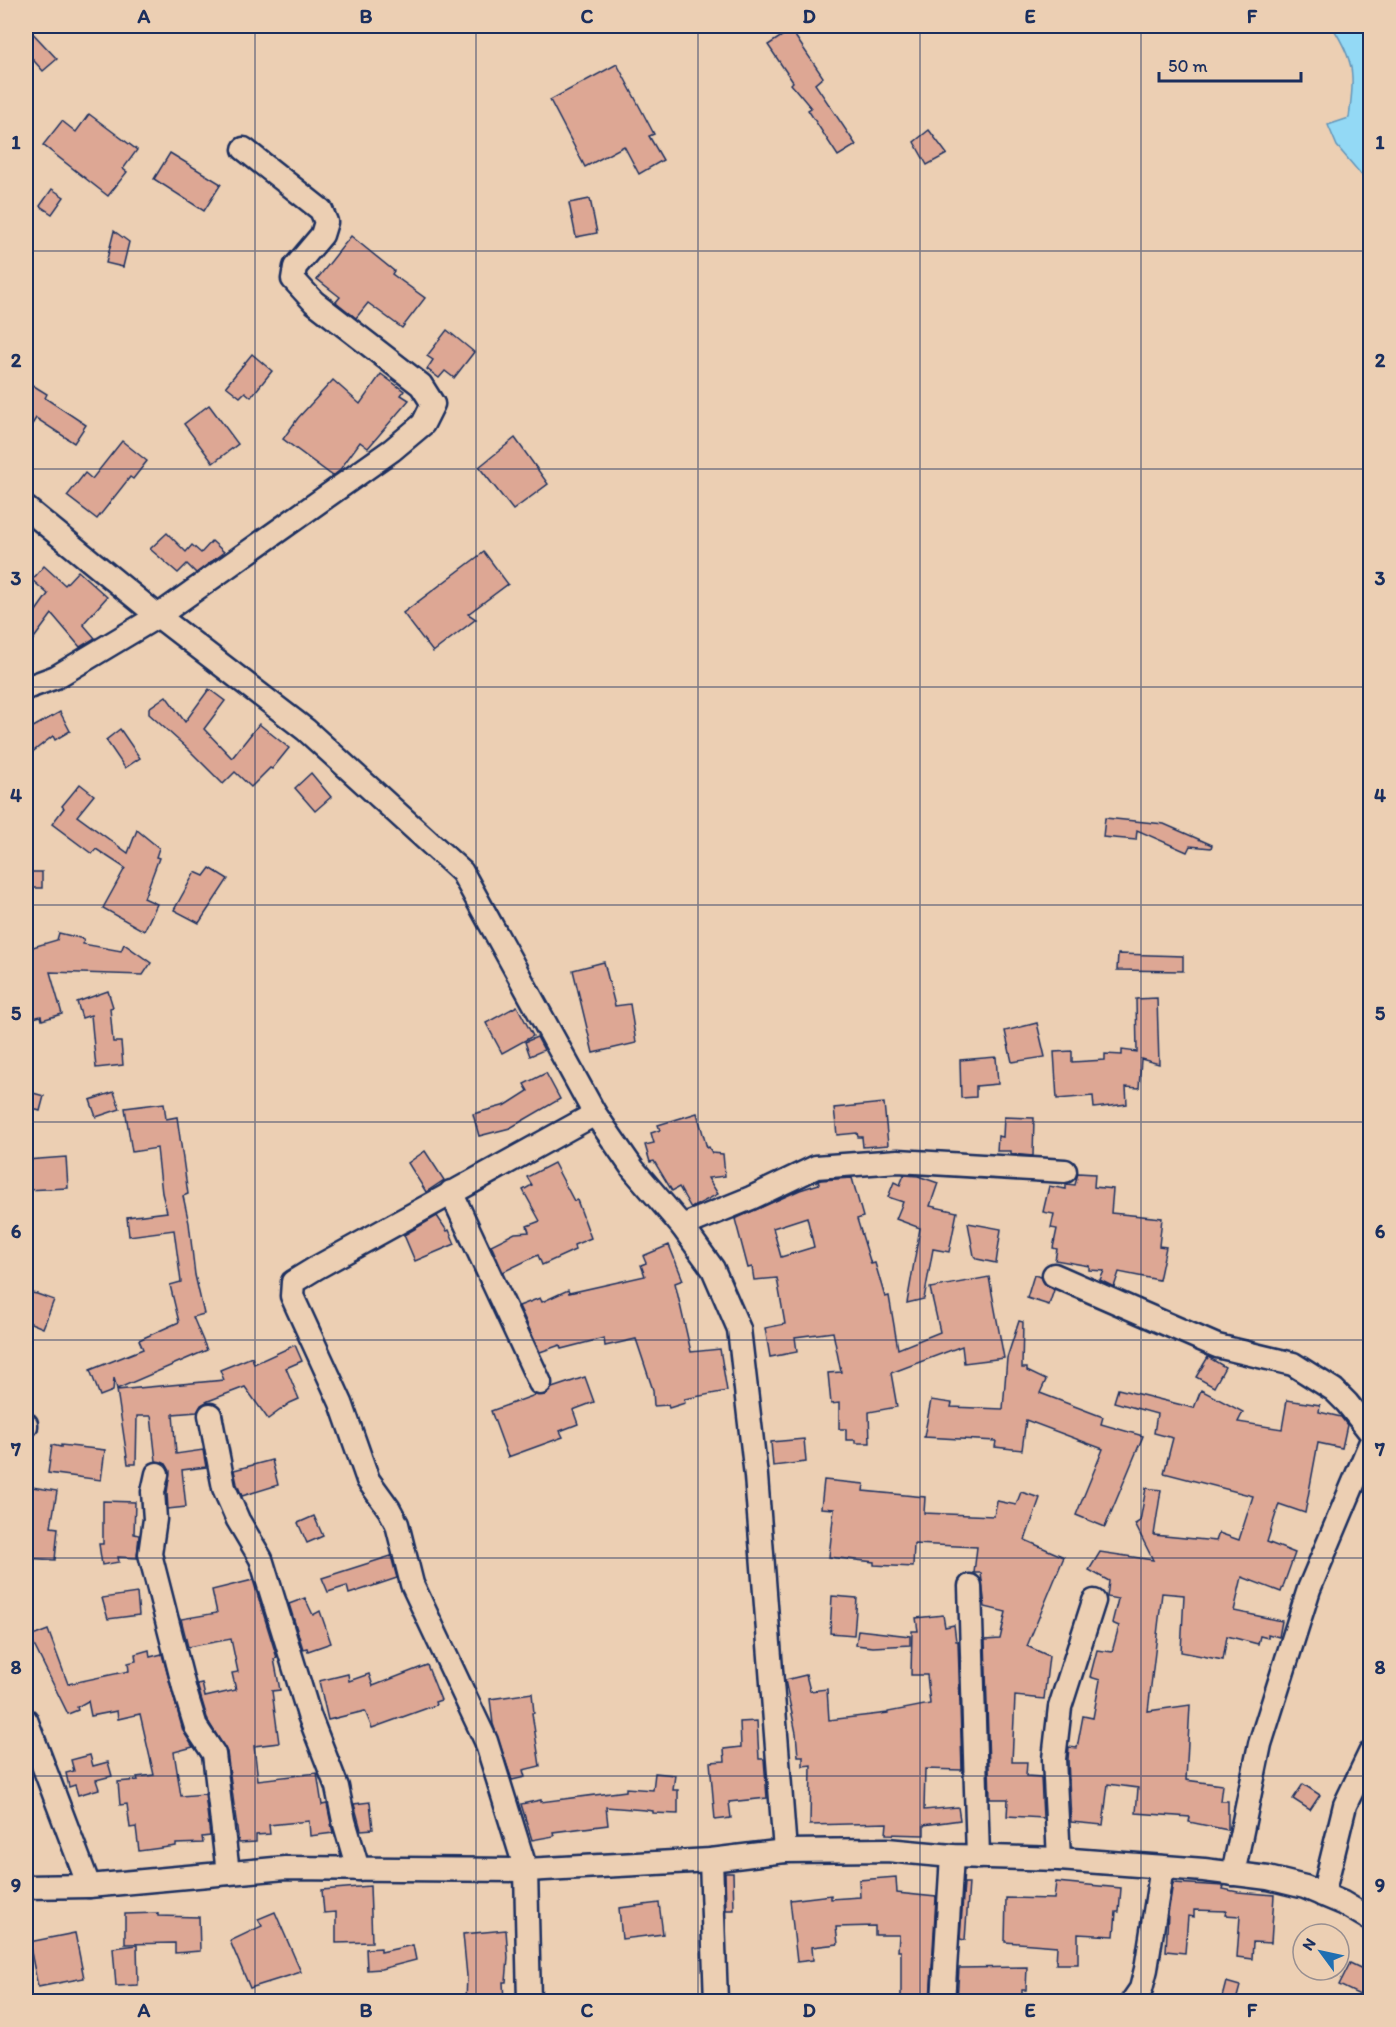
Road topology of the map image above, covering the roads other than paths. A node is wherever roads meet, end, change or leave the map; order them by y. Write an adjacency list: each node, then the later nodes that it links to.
1 (244, 149): 3 (street)
2 (26, 508): 3 (street)
3 (158, 616): 4 (street); 5 (street)
4 (26, 688)
5 (595, 1114): 7 (street); 8 (street)
6 (1065, 1171): 8 (street)
7 (451, 1192): 10 (street); 26 (street)
8 (682, 1226): 19 (street)
9 (1054, 1275): 12 (street)
10 (540, 1383)
11 (210, 1416): 25 (street)
12 (1371, 1432)
13 (1371, 1444): 28 (street)
14 (157, 1474): 27 (street)
15 (970, 1586): 21 (street)
16 (1094, 1601): 22 (street)
17 (26, 1720): 29 (street)
18 (1371, 1753): 31 (street)
19 (785, 1851): 20 (street); 23 (street)
20 (952, 1856): 21 (street); 35 (street)
21 (978, 1857): 22 (street)
22 (1059, 1859): 24 (street)
23 (711, 1860): 26 (street); 34 (street)
24 (1162, 1867): 28 (street); 36 (street)
25 (358, 1869): 26 (street); 27 (street)
26 (526, 1870): 33 (street)
27 (228, 1873): 29 (street)
28 (1233, 1874): 31 (street)
29 (88, 1886): 30 (street)
30 (26, 1887)
31 (1323, 1895): 32 (street)
32 (1371, 1919)
33 (529, 2001)
34 (716, 2001)
35 (943, 2001)
36 (1132, 2001)

